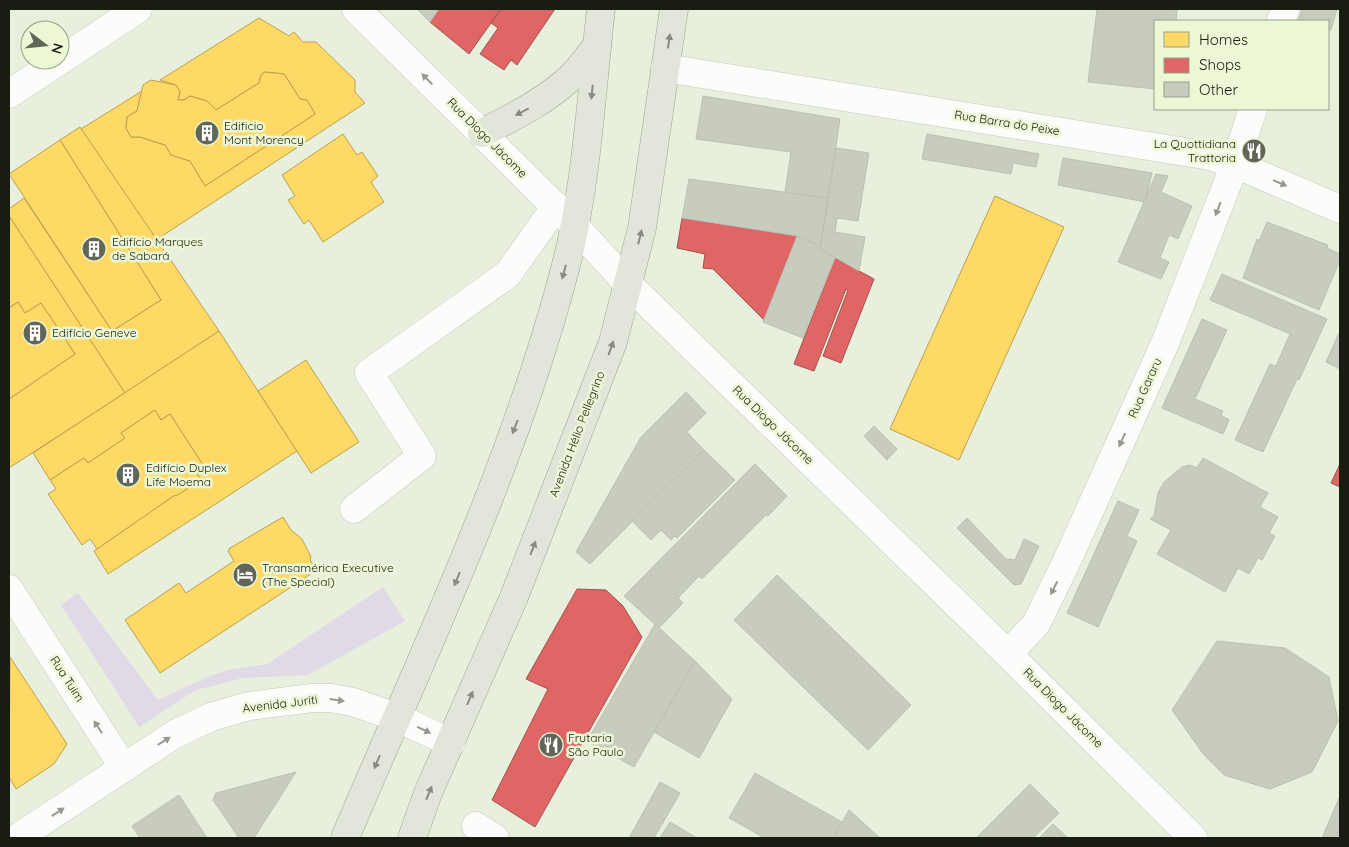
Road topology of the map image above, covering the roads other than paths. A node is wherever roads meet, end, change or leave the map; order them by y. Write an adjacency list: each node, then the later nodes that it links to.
1 (138, 9): 7 (street)
2 (356, 9): 9 (street, Rua Diogo Jácome, one-way to 2)
3 (601, 9): 5 (main road)
4 (674, 9): 6 (main road, Avenida Hélio Pellegrino, one-way to 4)
5 (597, 46): 9 (main road, one-way to 9); 12 (main road, one-way to 12)
6 (666, 68): 10 (street, Rua Barra do Peixe); 13 (main road, Avenida Hélio Pellegrino, one-way to 6)
7 (9, 94)
8 (1253, 110): 10 (street, Rua Gararu)
9 (482, 133): 12 (street, Rua Diogo Jácome)
10 (1235, 164): 11 (street, Rua Barra do Peixe, one-way to 11); 16 (street, Rua Gararu, one-way to 16)
11 (1340, 209)
12 (565, 215): 13 (street, Rua Diogo Jácome); 14 (street); 17 (main road, one-way to 17)
13 (628, 284): 16 (street, Rua Diogo Jácome); 18 (main road, Avenida Hélio Pellegrino, one-way to 13)
14 (354, 509)
15 (9, 589): 19 (street, Rua Tuim, one-way to 15)
16 (1008, 654): 23 (street, Rua Diogo Jácome)
17 (396, 717): 18 (street, Avenida Juriti, one-way to 18); 19 (street, Avenida Juriti, one-way to 17); 21 (main road, one-way to 21)
18 (451, 743): 22 (main road, Avenida Hélio Pellegrino, one-way to 18)
19 (124, 768): 20 (street, Avenida Juriti, one-way to 19)
20 (17, 838)
21 (345, 838)
22 (412, 838)
23 (1193, 838)

